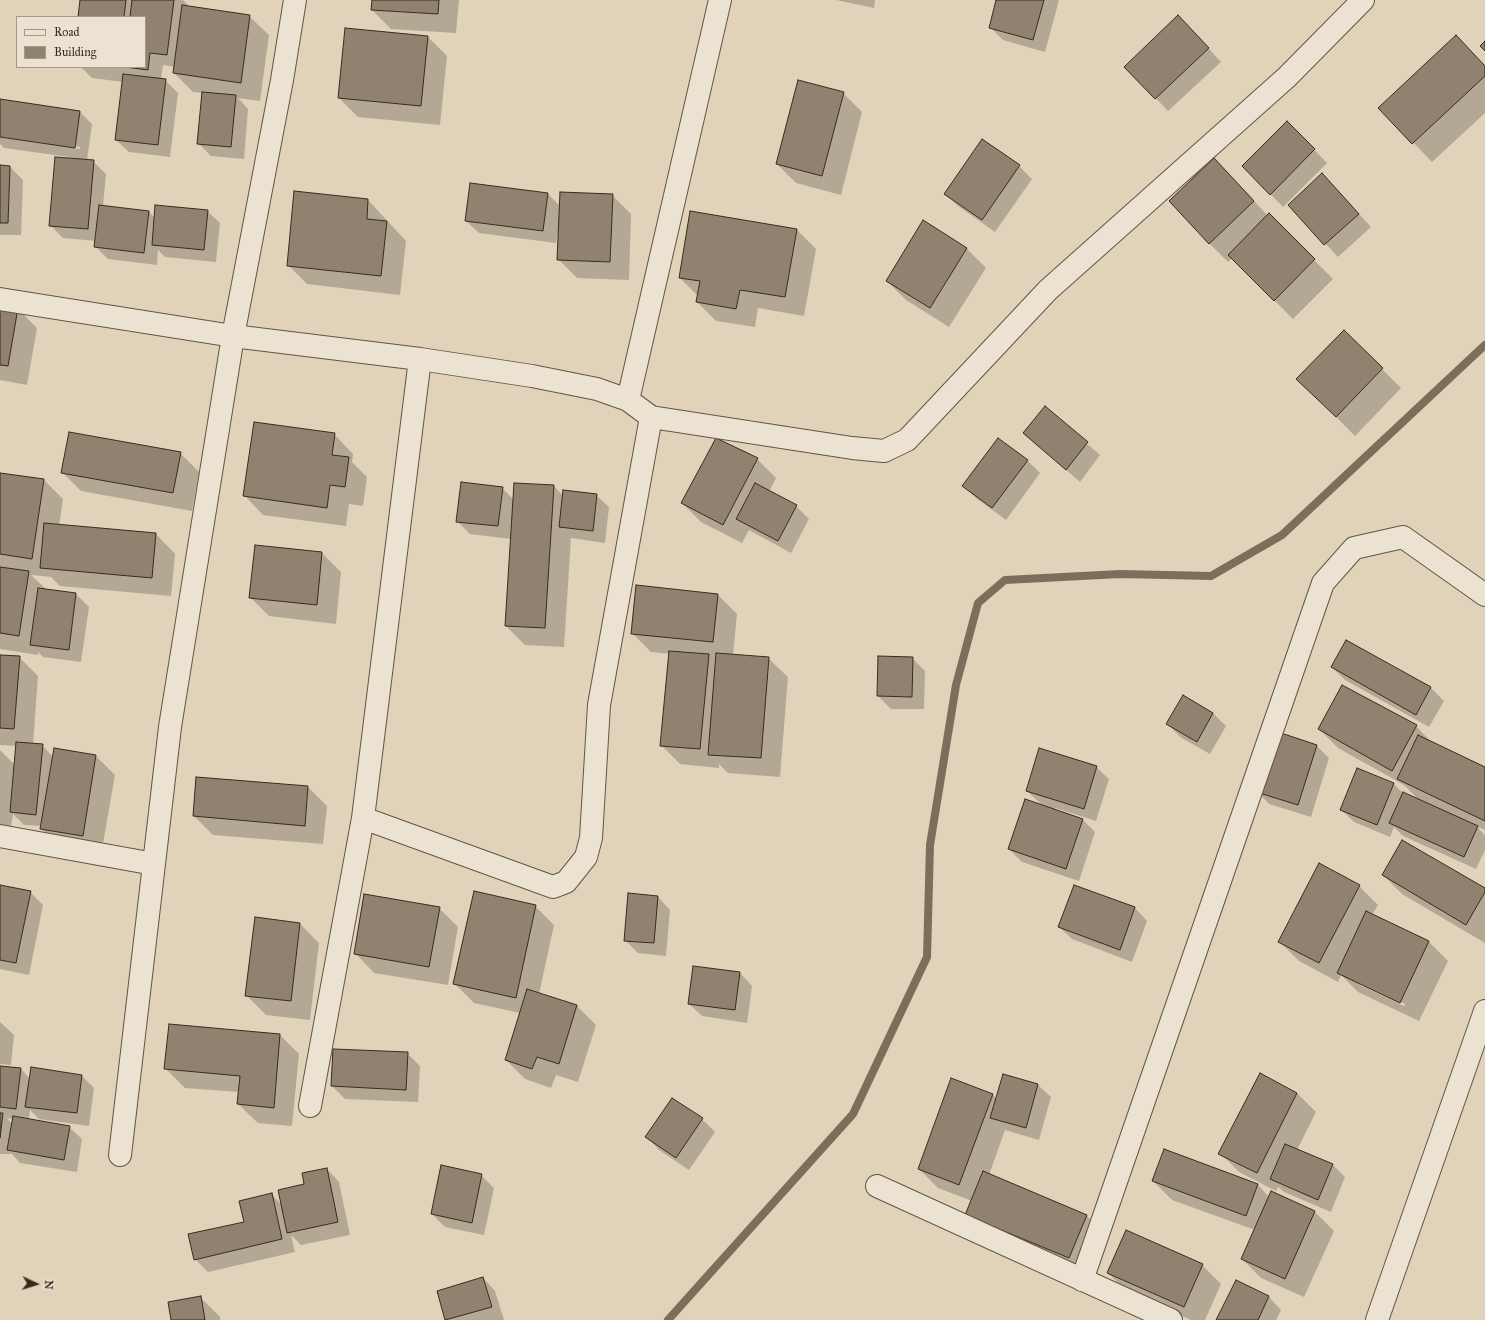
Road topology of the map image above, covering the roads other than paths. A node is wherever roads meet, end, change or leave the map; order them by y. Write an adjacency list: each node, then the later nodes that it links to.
1 (295, 0): 5 (street)
2 (720, 0): 7 (street)
3 (1364, 0): 8 (street)
4 (0, 299): 5 (street)
5 (233, 336): 6 (street); 12 (street)
6 (420, 359): 7 (street); 10 (street)
7 (628, 400): 8 (street)
8 (651, 417): 10 (street)
9 (1485, 595): 17 (street)
10 (363, 818): 14 (street)
11 (0, 836): 12 (street)
12 (154, 864): 15 (street)
13 (1485, 1011): 19 (street)
14 (310, 1106)
15 (120, 1155)
16 (877, 1186): 17 (street)
17 (1082, 1280): 18 (street)
18 (1170, 1320)
19 (1377, 1320)

